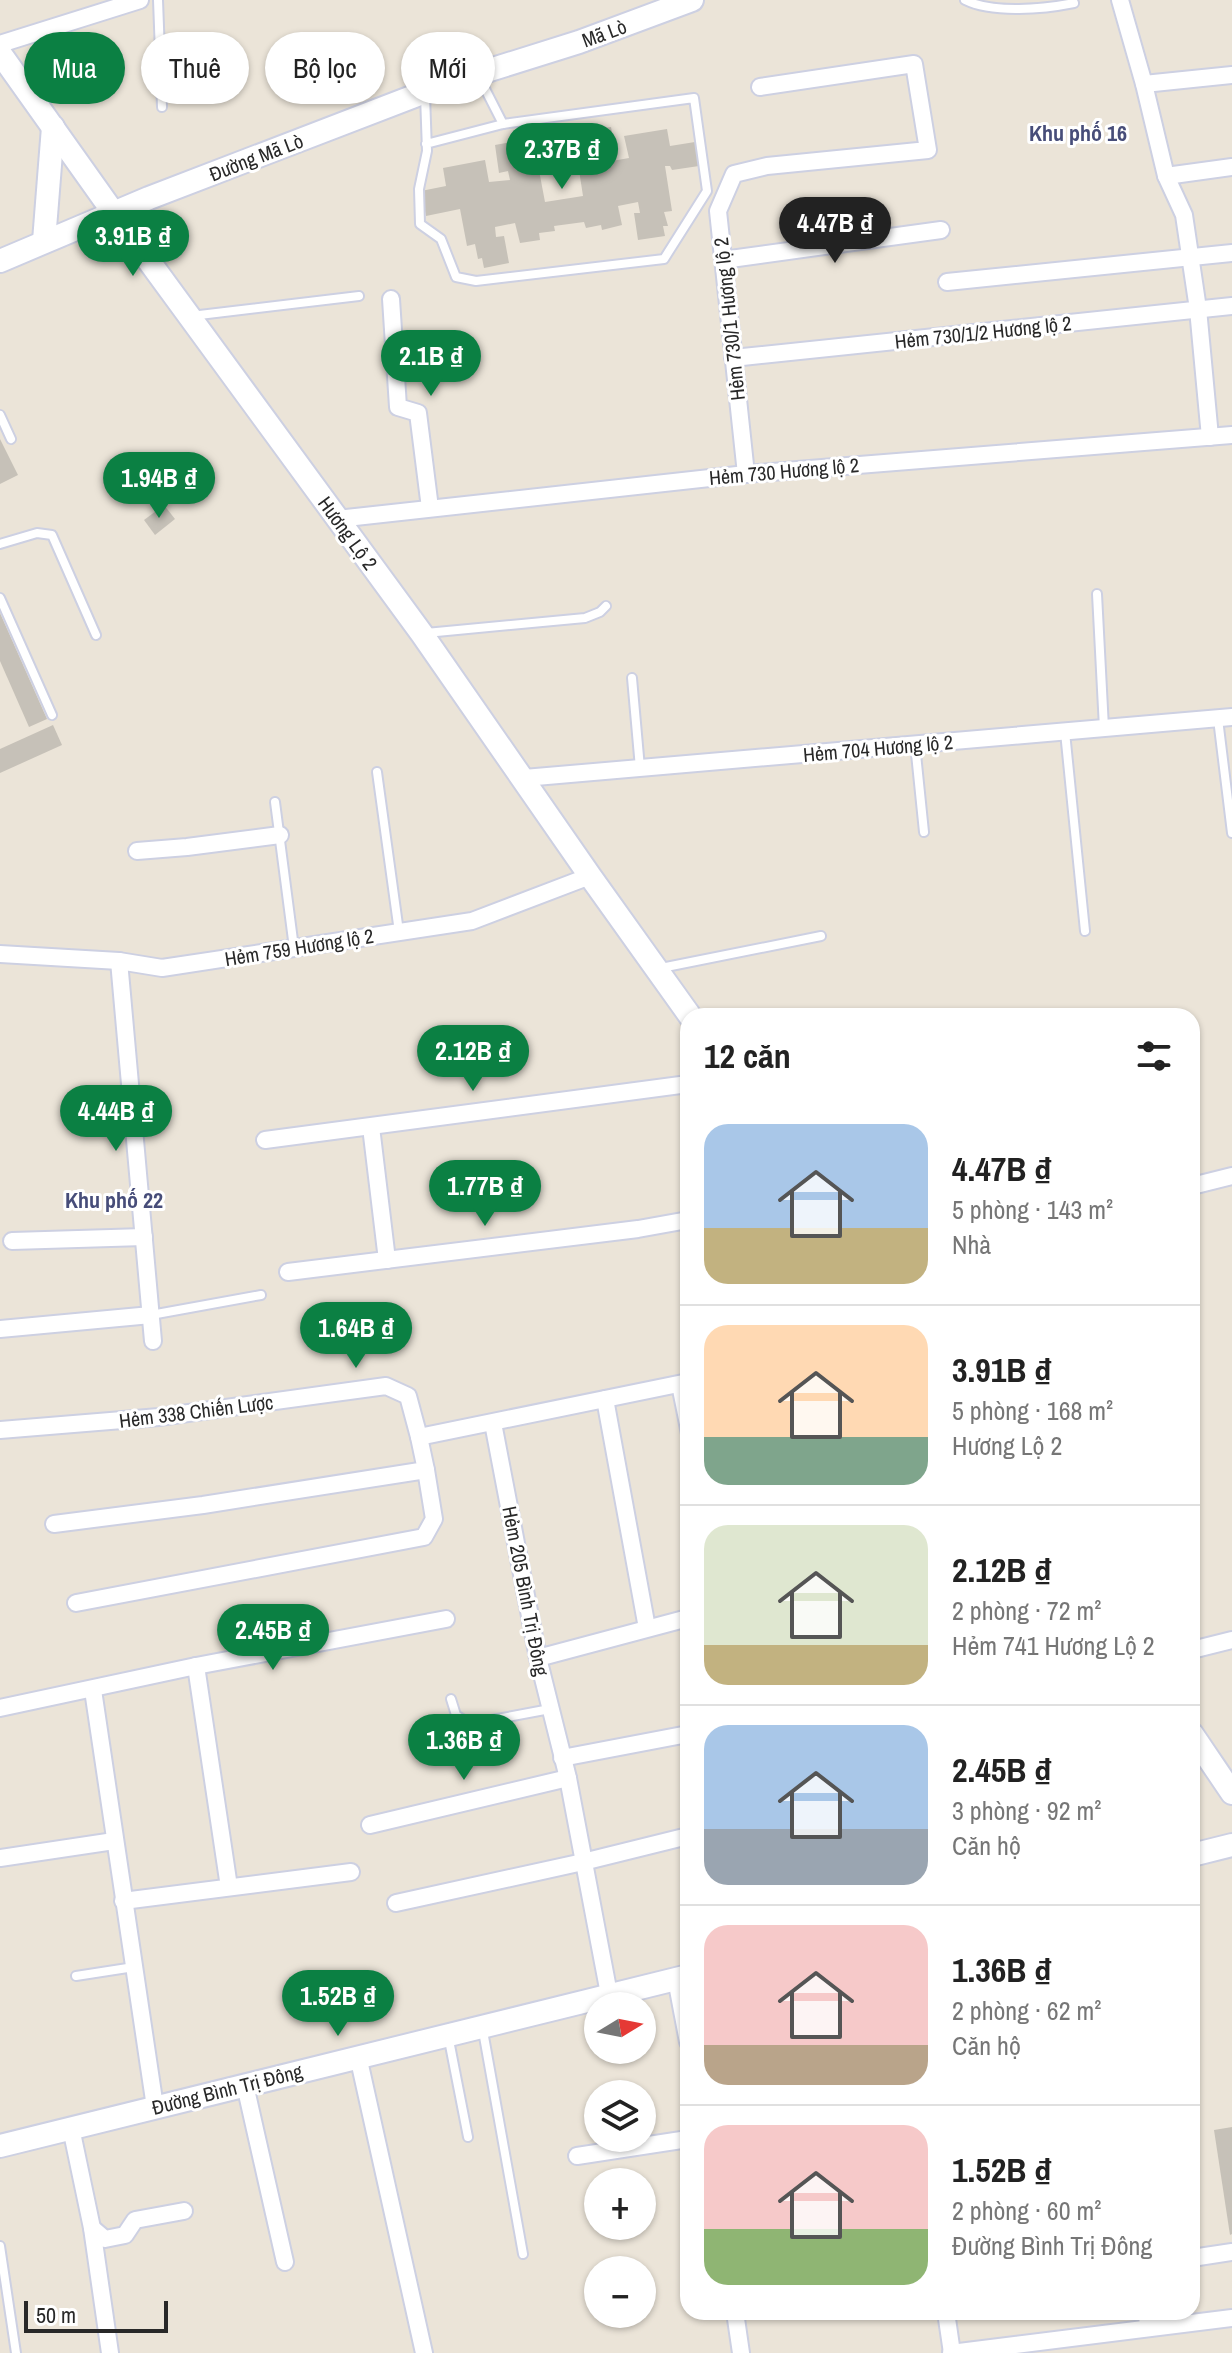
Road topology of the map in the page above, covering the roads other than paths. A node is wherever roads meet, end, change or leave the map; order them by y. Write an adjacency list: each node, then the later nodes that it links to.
1 (139, 0): 7 (street)
2 (158, 0): 16 (lane)
3 (692, 0): 9 (main road, Mã Lò)
4 (965, 0): 6 (lane)
5 (1120, 0): 11 (street)
6 (1074, 3)
7 (0, 44)
8 (0, 53): 18 (main road, Hương Lộ 2)
9 (495, 68)
10 (1232, 75): 11 (street)
11 (1144, 84): 21 (street)
12 (760, 87): 27 (street, Hẻm 730/1 Hương lộ 2)
13 (401, 101): 22 (main road, Đường Mã Lò)
14 (425, 104): 19 (lane)
15 (493, 104): 17 (lane)
16 (162, 107)
17 (503, 124): 19 (lane); 19 (lane)
18 (53, 127): 22 (main road, Hương Lộ 2); 24 (main road)
19 (426, 144)
20 (1232, 167): 21 (street)
21 (1166, 176): 26 (street)
22 (113, 212): 24 (main road, Đường Mã Lò); 34 (main road, Hương Lộ 2)
23 (941, 230): 27 (street)
24 (44, 241): 28 (main road, Đường Mã Lò)
25 (1232, 253): 26 (street)
26 (1192, 258): 29 (street); 33 (street)
27 (723, 260): 35 (street, Hẻm 730/1 Hương lộ 2)
28 (0, 261)
29 (947, 282)
30 (359, 296): 34 (lane)
31 (391, 299): 41 (street)
32 (1232, 306): 33 (street, Hẻm 730/1/2 Hương lộ 2)
33 (1198, 309): 35 (street, Hẻm 730/1/2 Hương lộ 2); 38 (street)
34 (190, 316): 42 (main road, Hương Lộ 2)
35 (733, 358): 40 (street, Hẻm 730/1 Hương lộ 2)
36 (0, 415): 39 (lane)
37 (1232, 435): 38 (street, Hẻm 730 Hương lộ 2)
38 (1210, 437): 40 (street, Hẻm 730 Hương lộ 2)
39 (11, 439)
40 (746, 474): 41 (street, Hẻm 730 Hương lộ 2)
41 (430, 508): 42 (street, Hẻm 730 Hương lộ 2)
42 (337, 519): 47 (main road, Hương Lộ 2)
43 (0, 544): 48 (lane)
44 (1097, 594): 52 (lane)
45 (0, 598): 50 (lane)
46 (606, 606): 47 (lane)
47 (422, 634): 57 (main road, Hương Lộ 2)
48 (96, 635)
49 (632, 678): 55 (lane)
50 (52, 715)
51 (1225, 718): 52 (street, Hẻm 704 Hương lộ 2); 60 (lane)
52 (1104, 728): 53 (street, Hẻm 704 Hương lộ 2)
53 (1065, 732): 54 (street, Hẻm 704 Hương lộ 2); 64 (lane)
54 (915, 744): 55 (street, Hẻm 704 Hương lộ 2); 59 (lane)
55 (640, 768): 57 (street, Hẻm 704 Hương lộ 2)
56 (377, 772): 65 (lane)
57 (524, 778): 63 (main road, Hương Lộ 2)
58 (275, 802): 61 (lane)
59 (924, 832)
60 (1232, 833)
61 (280, 835): 62 (street); 67 (lane)
62 (137, 851)
63 (590, 876): 65 (street, Hẻm 759 Hương lộ 2); 70 (main road, Hương Lộ 2)
64 (1085, 931)
65 (399, 932): 67 (street, Hẻm 759 Hương lộ 2)
66 (821, 936): 70 (lane)
67 (294, 948): 69 (street, Hẻm 759 Hương lộ 2)
68 (0, 954): 69 (street, Hẻm 759 Hương lộ 2)
69 (119, 961): 78 (street)
70 (656, 969): 71 (main road, Hương Lộ 2)
71 (684, 1008)
72 (680, 1087): 73 (street)
73 (371, 1127): 74 (street); 80 (street)
74 (265, 1140)
75 (1232, 1176): 76 (street)
76 (1200, 1184)
77 (680, 1221): 80 (street)
78 (144, 1237): 79 (street); 83 (street)
79 (12, 1241)
80 (387, 1260): 81 (street)
81 (288, 1272)
82 (261, 1295): 83 (lane)
83 (151, 1315): 84 (street); 85 (street)
84 (0, 1329)
85 (153, 1341)
86 (680, 1383): 87 (street)
87 (605, 1399): 88 (street); 96 (street)
88 (493, 1423): 90 (street); 99 (street, Hẻm 205 Bình Trị Đông)
89 (0, 1430): 90 (street, Hẻm 338 Chiến Lược)
90 (419, 1437): 91 (street)
91 (426, 1470): 92 (street); 93 (street)
92 (54, 1524)
93 (76, 1603)
94 (446, 1619): 100 (street)
95 (680, 1620): 96 (street)
96 (647, 1628): 99 (street)
97 (1232, 1640): 98 (street)
98 (1200, 1648)
99 (538, 1658): 104 (street, Hẻm 205 Bình Trị Đông)
100 (196, 1666): 101 (street); 118 (street)
101 (93, 1690): 103 (street); 112 (street)
102 (451, 1699): 104 (lane)
103 (0, 1708)
104 (550, 1709): 107 (street, Hẻm 205 Bình Trị Đông)
105 (680, 1736): 107 (street)
106 (1200, 1746): 109 (main road)
107 (562, 1758): 108 (street, Hẻm 205 Bình Trị Đông)
108 (568, 1778): 110 (street); 116 (street, Hẻm 205 Bình Trị Đông)
109 (1232, 1793)
110 (370, 1825)
111 (680, 1838): 116 (street)
112 (114, 1841): 115 (street); 119 (street)
113 (1232, 1845): 114 (main road)
114 (1200, 1853)
115 (0, 1858)
116 (583, 1862): 120 (street); 124 (street, Hẻm 205 Bình Trị Đông)
117 (351, 1872): 118 (street)
118 (229, 1887): 119 (street)
119 (123, 1901): 121 (street)
120 (396, 1903)
121 (134, 1967): 122 (lane); 131 (street)
122 (76, 1976)
123 (680, 1977): 125 (main road, Đường Bình Trị Đông)
124 (609, 1992)
125 (618, 1992)
126 (584, 2000): 127 (main road, Đường Bình Trị Đông)
127 (482, 2026): 128 (main road, Đường Bình Trị Đông); 141 (lane)
128 (448, 2034): 129 (main road, Đường Bình Trị Đông); 133 (lane)
129 (358, 2056): 130 (main road, Đường Bình Trị Đông); 151 (street)
130 (245, 2085): 131 (main road, Đường Bình Trị Đông); 143 (street)
131 (155, 2107): 132 (main road, Đường Bình Trị Đông)
132 (71, 2128): 135 (main road, Đường Bình Trị Đông); 138 (street)
133 (468, 2137)
134 (680, 2140): 136 (street)
135 (0, 2146)
136 (577, 2156)
137 (184, 2211): 138 (street)
138 (92, 2228): 150 (street)
139 (0, 2246): 149 (lane)
140 (1232, 2252): 142 (street)
141 (523, 2254)
142 (1200, 2257)
143 (285, 2262)
144 (1232, 2318): 145 (street)
145 (1200, 2319)
146 (736, 2320): 152 (street)
147 (947, 2320): 153 (street)
148 (1148, 2320): 153 (street)
149 (16, 2353)
150 (110, 2353)
151 (424, 2353)
152 (741, 2353)
153 (951, 2353)

